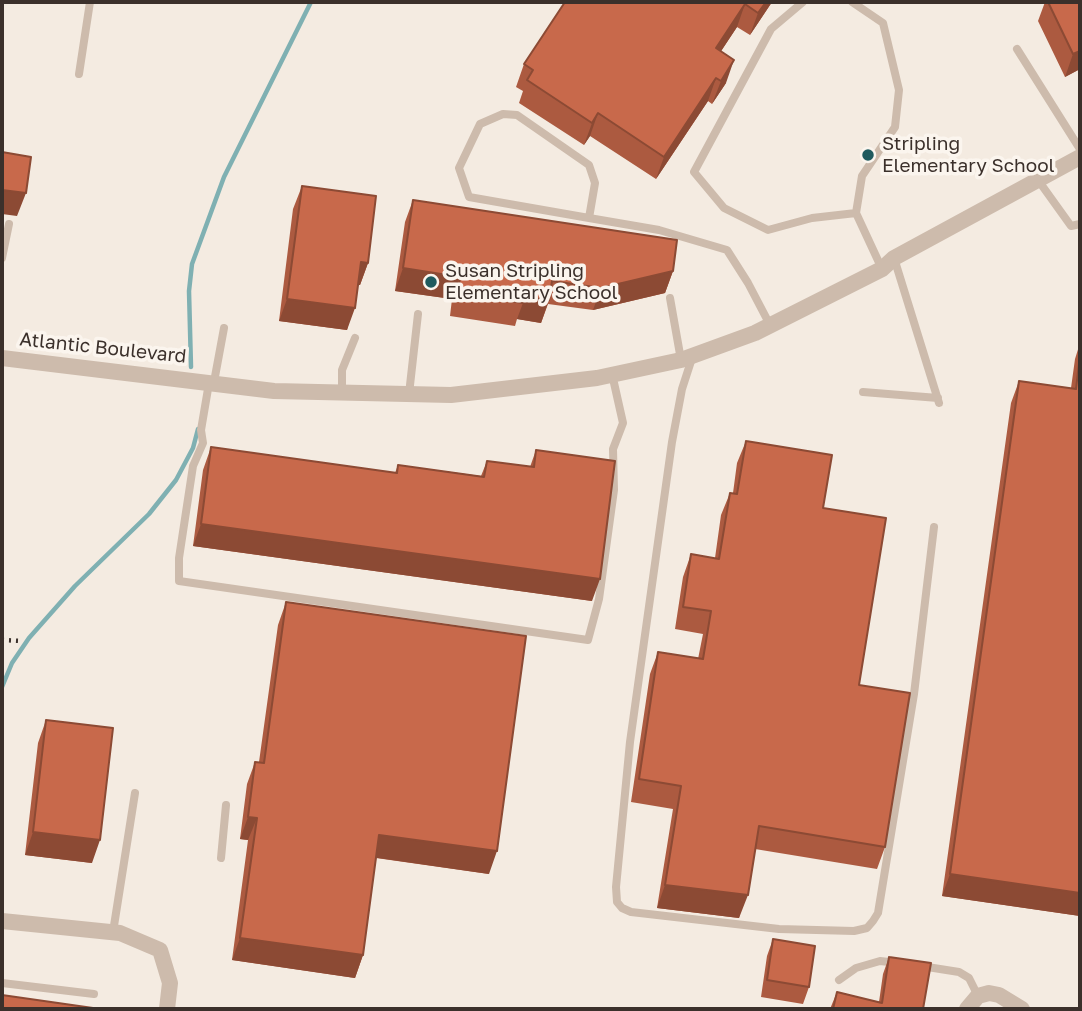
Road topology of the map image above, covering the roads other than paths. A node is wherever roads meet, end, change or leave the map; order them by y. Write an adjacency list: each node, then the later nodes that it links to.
1 (90, 2): 5 (lane)
2 (803, 2): 9 (lane)
3 (852, 2): 9 (lane)
4 (1017, 49): 6 (lane)
5 (79, 74)
6 (1080, 149)
7 (1080, 157): 8 (street, Atlantic Boulevard)
8 (1038, 180): 12 (lane); 14 (street, Atlantic Boulevard)
9 (856, 213): 14 (lane)
10 (589, 218): 10 (lane); 17 (lane)
11 (9, 224): 13 (lane)
12 (1080, 224)
13 (2, 258)
14 (888, 263): 17 (street, Atlantic Boulevard); 24 (lane)
15 (670, 298): 21 (lane)
16 (418, 314): 26 (lane)
17 (770, 325): 21 (street, Atlantic Boulevard)
18 (224, 328): 23 (lane)
19 (355, 338): 25 (lane)
20 (2, 358): 23 (street, Atlantic Boulevard)
21 (687, 358): 22 (street, Atlantic Boulevard); 27 (lane)
22 (612, 374): 23 (lane); 26 (street, Atlantic Boulevard)
23 (208, 381): 25 (street, Atlantic Boulevard)
24 (863, 392)
25 (342, 393): 26 (street, Atlantic Boulevard)
26 (409, 394)
27 (933, 527)
28 (135, 793): 32 (lane)
29 (226, 805): 30 (lane)
30 (221, 858)
31 (2, 921): 32 (street)
32 (113, 932): 37 (street)
33 (839, 981): 36 (lane)
34 (2, 983): 35 (lane)
35 (94, 994)
36 (973, 1003): 38 (street)
37 (167, 1009)
38 (1022, 1009)

